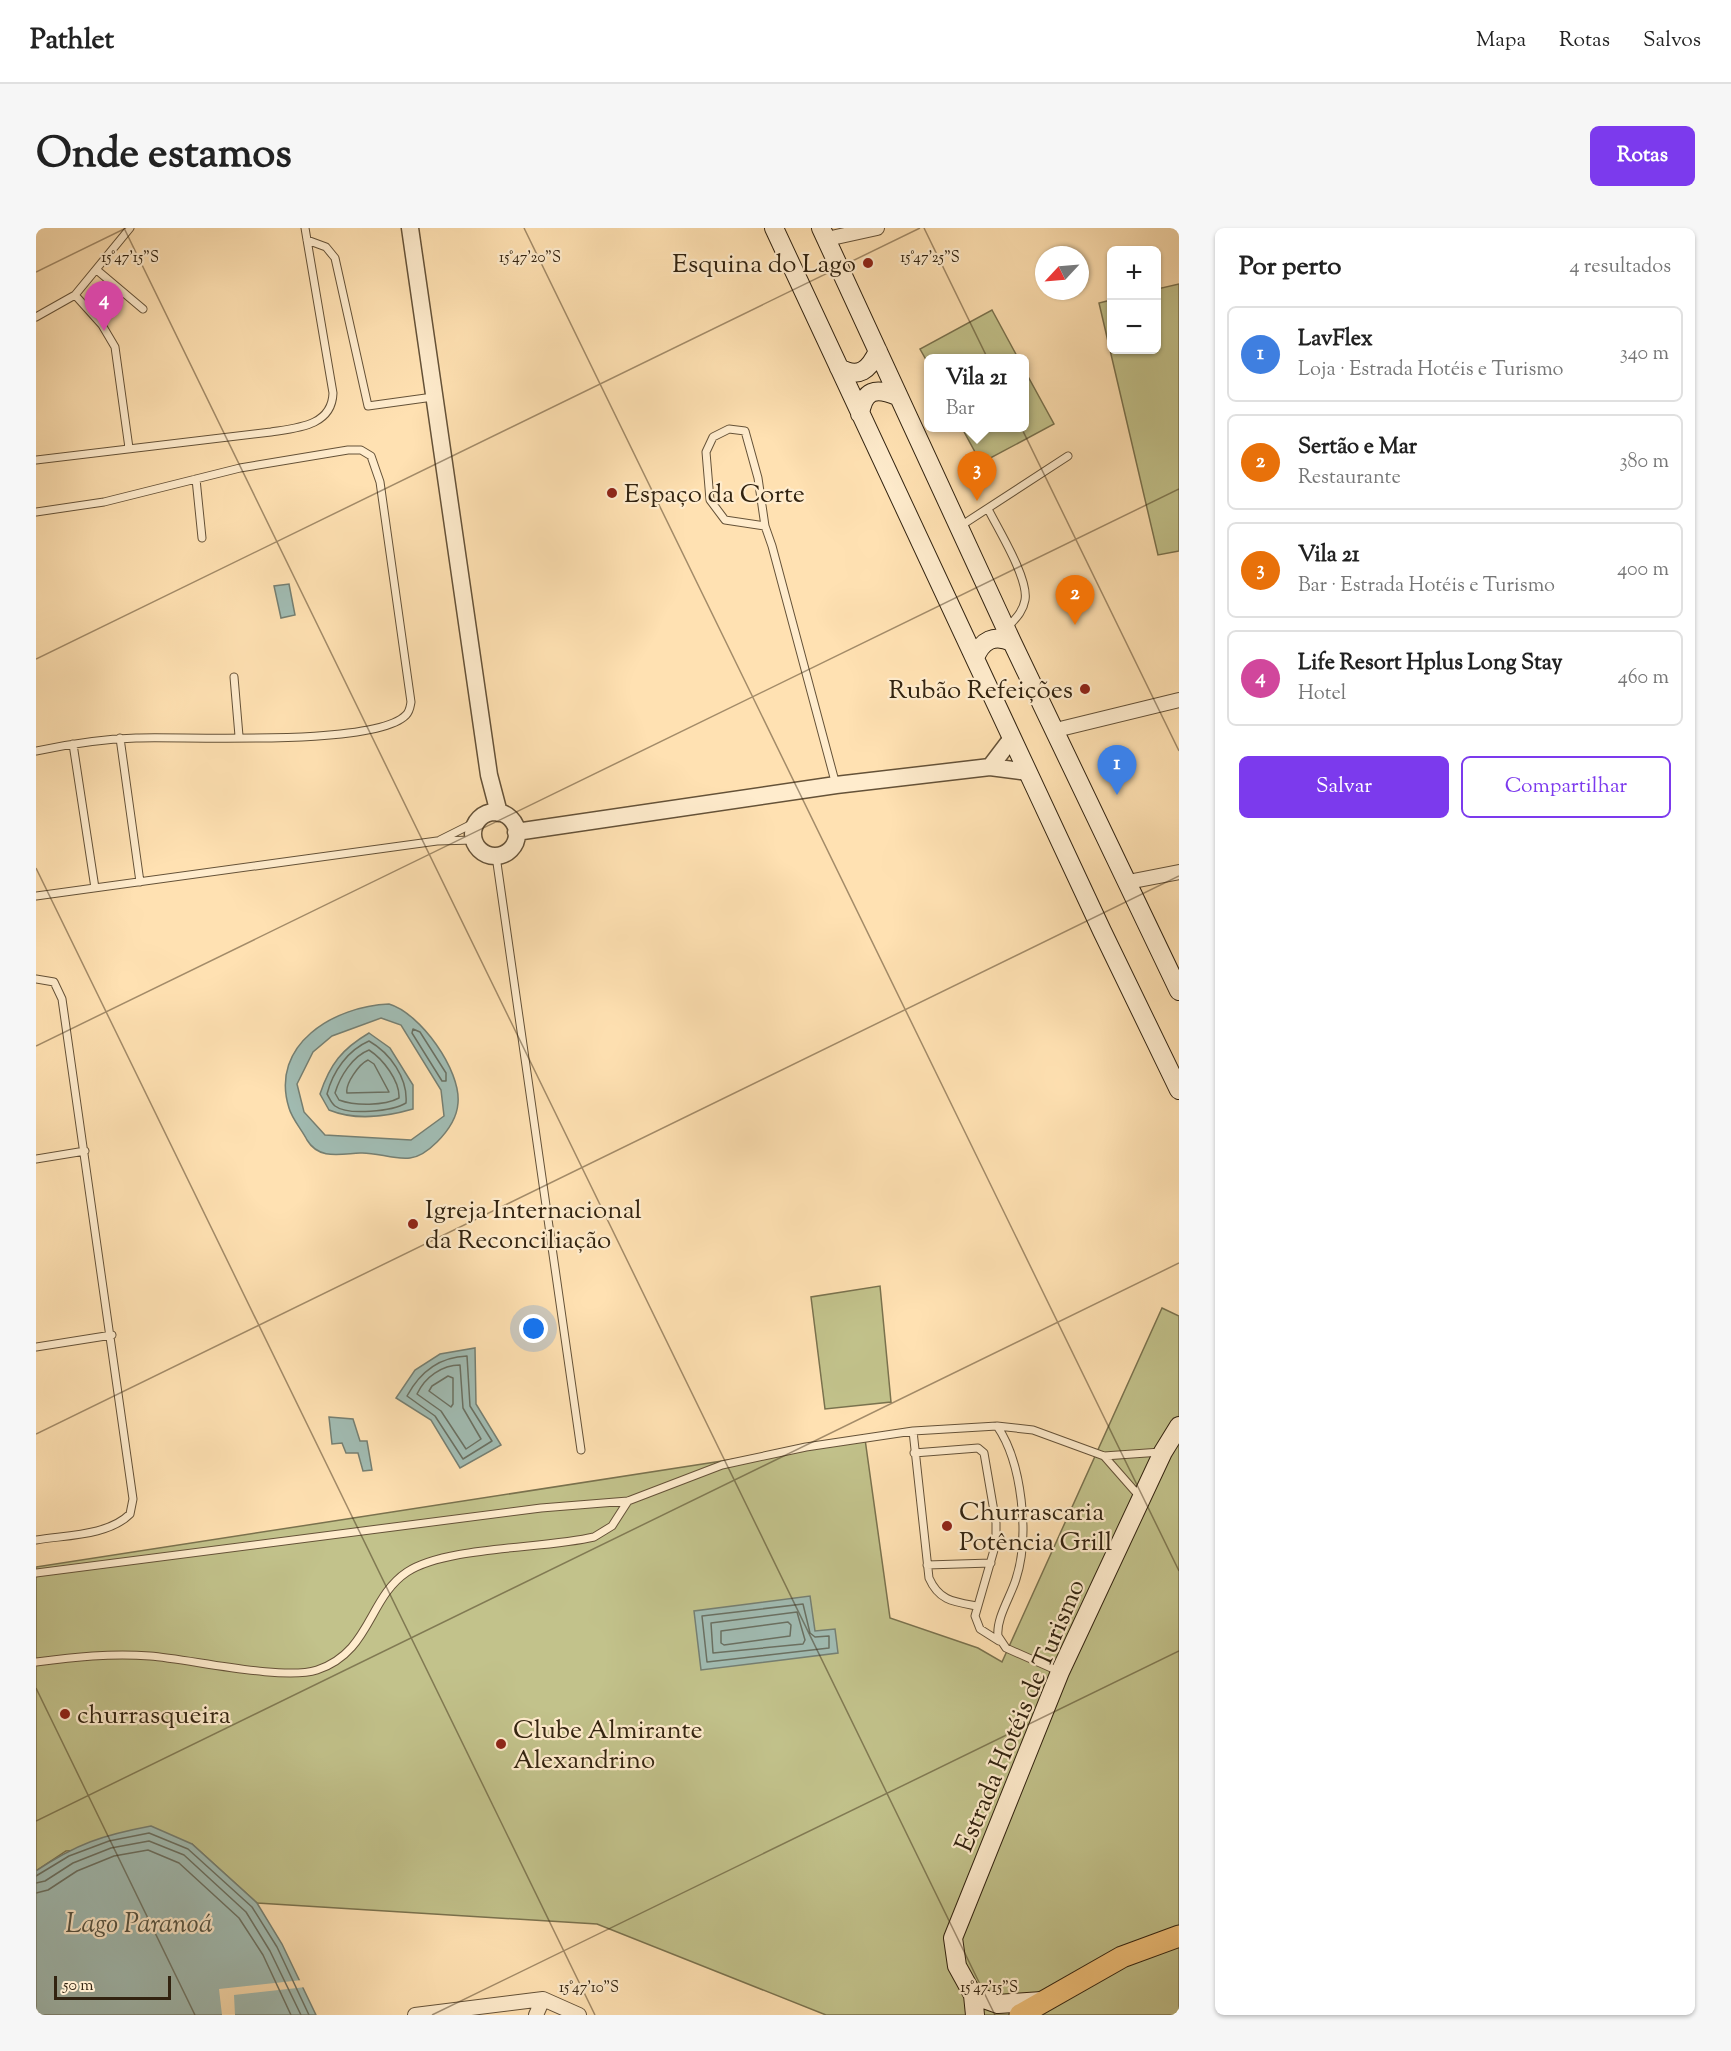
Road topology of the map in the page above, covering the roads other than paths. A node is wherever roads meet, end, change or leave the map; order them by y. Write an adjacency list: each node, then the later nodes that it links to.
1 (130, 228): 8 (lane)
2 (305, 228): 7 (lane)
3 (410, 228): 15 (street)
4 (774, 228): 13 (main road)
5 (877, 228): 6 (street)
6 (824, 233): 12 (main road)
7 (307, 240): 15 (lane); 17 (lane)
8 (98, 271): 9 (lane); 10 (lane)
9 (75, 296): 11 (lane); 17 (lane)
10 (143, 309)
11 (36, 317)
12 (878, 351): 13 (main road); 14 (main road)
13 (839, 368): 16 (main road)
14 (897, 396): 16 (main road); 24 (main road)
15 (433, 397): 38 (street)
16 (860, 414): 27 (main road)
17 (129, 448): 19 (lane)
18 (1068, 456): 21 (lane)
19 (36, 460)
20 (196, 479): 22 (lane); 25 (lane); 31 (lane)
21 (988, 509): 24 (lane); 26 (lane)
22 (36, 512)
23 (765, 526): 23 (lane); 39 (lane)
24 (959, 527): 26 (main road)
25 (202, 538)
26 (1009, 635): 27 (main road); 30 (main road)
27 (975, 658): 33 (main road)
28 (234, 677): 31 (lane)
29 (1179, 700): 30 (street)
30 (1056, 730): 47 (main road)
31 (239, 736): 32 (lane)
32 (120, 738): 34 (lane); 46 (lane)
33 (1012, 738): 36 (street); 37 (main road)
34 (73, 744): 35 (lane); 48 (lane)
35 (36, 751)
36 (990, 767): 37 (street); 39 (street)
37 (1028, 772): 52 (main road)
38 (489, 775): 40 (street); 41 (street)
39 (836, 785): 41 (street)
40 (479, 819): 41 (street); 42 (street); 43 (lane)
41 (509, 822): 44 (street)
42 (474, 840): 43 (lane); 44 (street)
43 (437, 841): 46 (lane)
44 (496, 856): 60 (lane)
45 (1179, 872): 47 (street)
46 (140, 882): 48 (lane)
47 (1128, 882): 51 (main road)
48 (95, 888): 49 (lane)
49 (36, 897)
50 (36, 979): 53 (lane)
51 (1178, 988)
52 (1179, 1090)
53 (85, 1150): 54 (lane); 55 (lane)
54 (36, 1159)
55 (112, 1335): 56 (lane); 66 (lane)
56 (36, 1347)
57 (997, 1426): 59 (lane); 63 (lane); 71 (lane)
58 (1179, 1426): 61 (main road, Estrada Hotéis de Turismo)
59 (913, 1431): 62 (lane); 65 (lane)
60 (582, 1450)
61 (1163, 1452): 63 (lane); 64 (main road, Estrada Hotéis de Turismo)
62 (914, 1453): 67 (lane); 68 (lane)
63 (1104, 1456): 64 (lane)
64 (1142, 1499): 73 (main road, Estrada Hotéis de Turismo)
65 (628, 1501): 69 (lane); 72 (lane)
66 (36, 1539)
67 (991, 1563): 68 (lane); 70 (lane)
68 (927, 1565): 70 (lane)
69 (36, 1574)
70 (977, 1606): 71 (lane)
71 (999, 1641): 73 (lane)
72 (36, 1662)
73 (1060, 1672): 75 (main road, Estrada Hotéis de Turismo)
74 (1179, 1936): 77 (highway)
75 (973, 1995): 77 (main road); 81 (main road, Estrada Hotéis de Turismo)
76 (543, 1999): 78 (street); 79 (street); 80 (street)
77 (1043, 2001): 82 (highway)
78 (414, 2015)
79 (536, 2015)
80 (579, 2015)
81 (975, 2015)
82 (1020, 2015)

